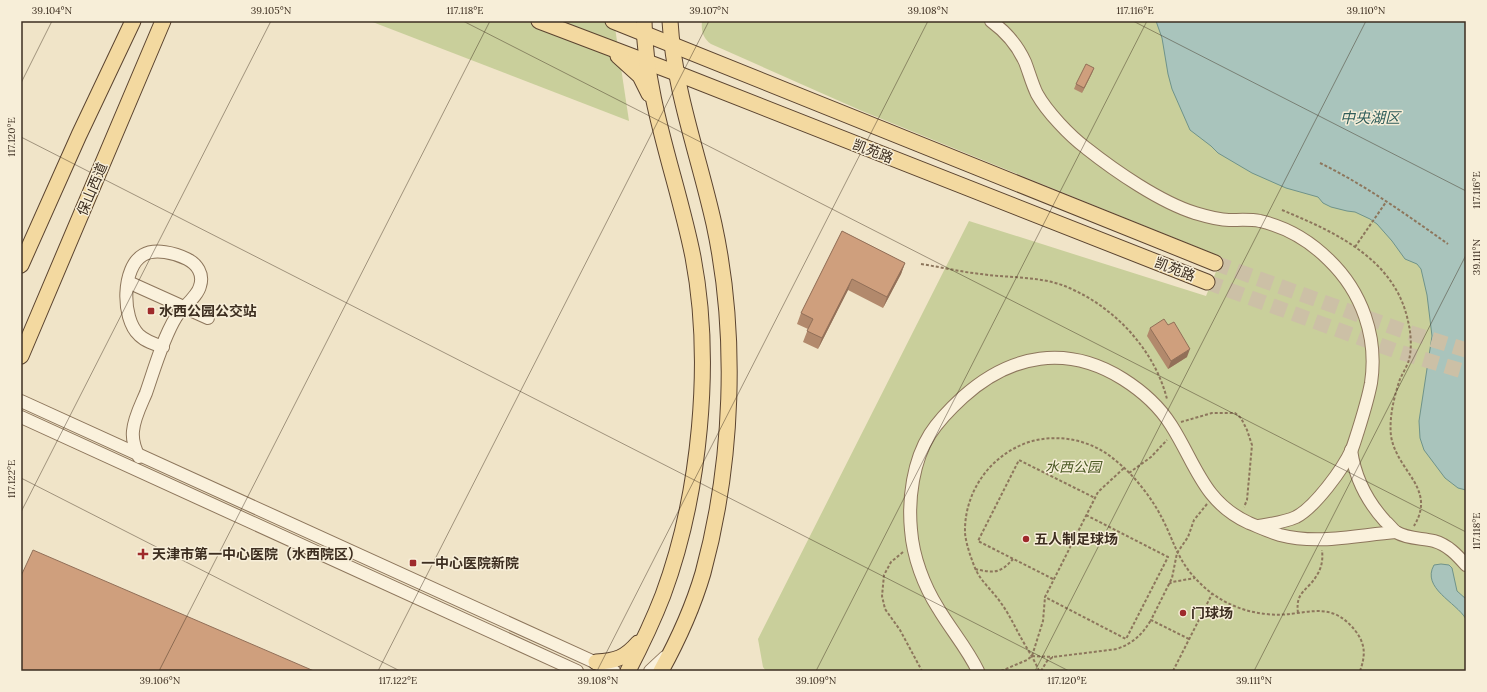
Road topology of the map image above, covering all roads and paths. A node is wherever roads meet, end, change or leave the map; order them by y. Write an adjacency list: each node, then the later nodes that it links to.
1 (133, 21): 21 (main road)
2 (163, 21): 27 (main road, 保山西道)
3 (539, 21): 10 (main road, 凯苑路)
4 (608, 21): 11 (main road)
5 (613, 21): 8 (main road, 凯苑路)
6 (670, 21): 9 (main road)
7 (991, 21): 32 (street)
8 (645, 27): 9 (main road, 凯苑路); 11 (main road)
9 (672, 44): 12 (main road); 19 (main road, 凯苑路)
10 (602, 46): 11 (main road, 凯苑路); 14 (main road)
11 (651, 61): 12 (main road, 凯苑路); 13 (main road); 14 (main road)
12 (676, 73): 13 (main road); 23 (main road, 凯苑路)
13 (682, 105): 58 (main road)
14 (657, 111): 56 (main road)
15 (1320, 163): 16 (path)
16 (1386, 202): 17 (path); 18 (path)
17 (1448, 244)
18 (1355, 247)
19 (1215, 263)
20 (921, 264): 28 (path)
21 (21, 265)
22 (128, 282): 24 (street); 24 (street); 26 (street)
23 (1207, 282)
24 (184, 307): 25 (street); 26 (street)
25 (208, 318)
26 (163, 347): 33 (street)
27 (21, 356)
28 (1167, 400)
29 (21, 401): 33 (street)
30 (21, 417): 36 (street)
31 (1173, 428): 35 (path); 37 (street); 40 (path); 44 (street)
32 (1352, 450): 41 (street); 42 (street)
33 (137, 454): 36 (street); 61 (street)
34 (1124, 468): 35 (path); 38 (path); 48 (path)
35 (1129, 473): 45 (path)
36 (154, 477): 62 (street)
37 (1213, 497): 40 (street); 45 (path)
38 (1095, 498): 39 (path); 46 (path)
39 (1086, 515): 50 (path); 53 (path)
40 (1240, 518): 41 (street)
41 (1259, 526): 43 (street)
42 (1396, 532): 43 (street); 47 (street)
43 (1319, 540): 54 (path)
44 (913, 549): 67 (path); 68 (street)
45 (1177, 553): 49 (path); 51 (path)
46 (1012, 558): 48 (path); 50 (path)
47 (1466, 565)
48 (975, 569): 59 (path)
49 (1195, 578): 51 (path); 52 (path)
50 (1053, 580): 53 (path)
51 (1168, 585): 55 (path)
52 (1212, 594): 54 (path); 57 (path)
53 (1044, 597): 59 (path)
54 (1298, 614): 72 (path)
55 (1151, 620): 57 (path); 60 (path)
56 (647, 633): 61 (main road); 64 (main road)
57 (1189, 639): 71 (path)
58 (674, 647): 65 (street); 66 (main road)
59 (1032, 656): 60 (path); 69 (path); 70 (path)
60 (1053, 657): 70 (path)
61 (596, 662): 63 (street)
62 (577, 671)
63 (614, 671)
64 (628, 671)
65 (650, 671)
66 (661, 671)
67 (922, 671)
68 (978, 671)
69 (1001, 671)
70 (1040, 671)
71 (1173, 671)
72 (1360, 671)

